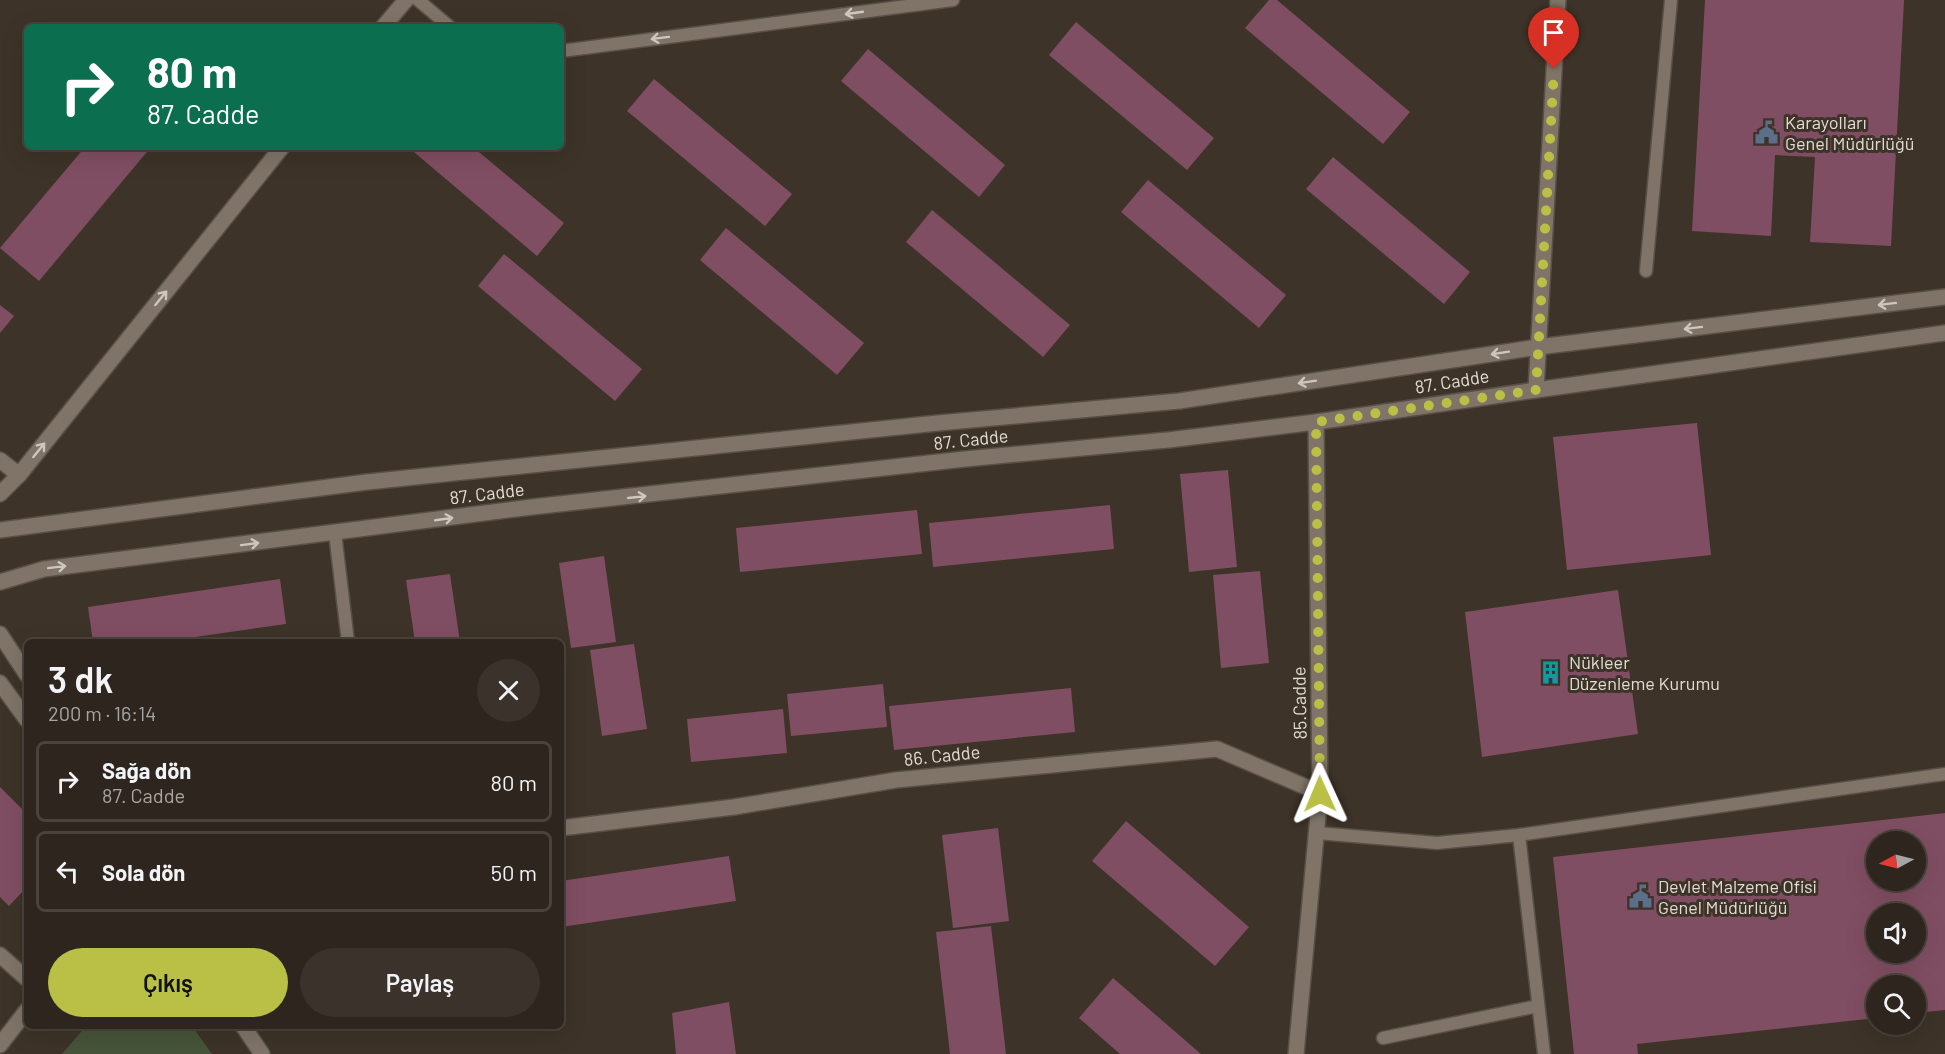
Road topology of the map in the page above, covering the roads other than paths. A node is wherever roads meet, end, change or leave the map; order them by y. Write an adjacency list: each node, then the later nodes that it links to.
1 (406, 0): 6 (street)
2 (418, 0): 7 (lane)
3 (953, 0): 8 (lane, one-way to 8)
4 (1558, 0): 13 (street)
5 (1671, 0): 10 (lane)
6 (386, 24)
7 (446, 24)
8 (564, 51)
9 (280, 150): 17 (street, one-way to 9)
10 (1646, 271)
11 (1945, 297): 13 (street, 87. Cadde, one-way to 13)
12 (1945, 333): 14 (street, 87. Cadde)
13 (1538, 347): 14 (street); 19 (street, 87. Cadde, one-way to 19)
14 (1536, 390): 15 (street, 87. Cadde)
15 (1316, 422): 20 (street, 87. Cadde, one-way to 15); 28 (street, 85.Cadde)
16 (0, 460): 17 (street)
17 (19, 475): 18 (street)
18 (0, 494)
19 (0, 530)
20 (335, 534): 21 (street, 87. Cadde, one-way to 20); 23 (lane)
21 (0, 582)
22 (0, 634): 24 (street)
23 (348, 639)
24 (24, 670)
25 (0, 683): 26 (street)
26 (24, 716)
27 (1945, 774): 31 (lane)
28 (1320, 794): 29 (street, 86. Cadde); 30 (street, 85.Cadde)
29 (564, 828)
30 (1317, 833): 31 (lane); 40 (street, 85.Cadde)
31 (1520, 835): 34 (lane)
32 (0, 956): 33 (street)
33 (24, 976)
34 (1538, 1006): 37 (lane); 41 (lane)
35 (24, 1014): 38 (street)
36 (245, 1029): 39 (street)
37 (1383, 1038)
38 (0, 1045)
39 (261, 1054)
40 (1296, 1054)
41 (1544, 1054)

